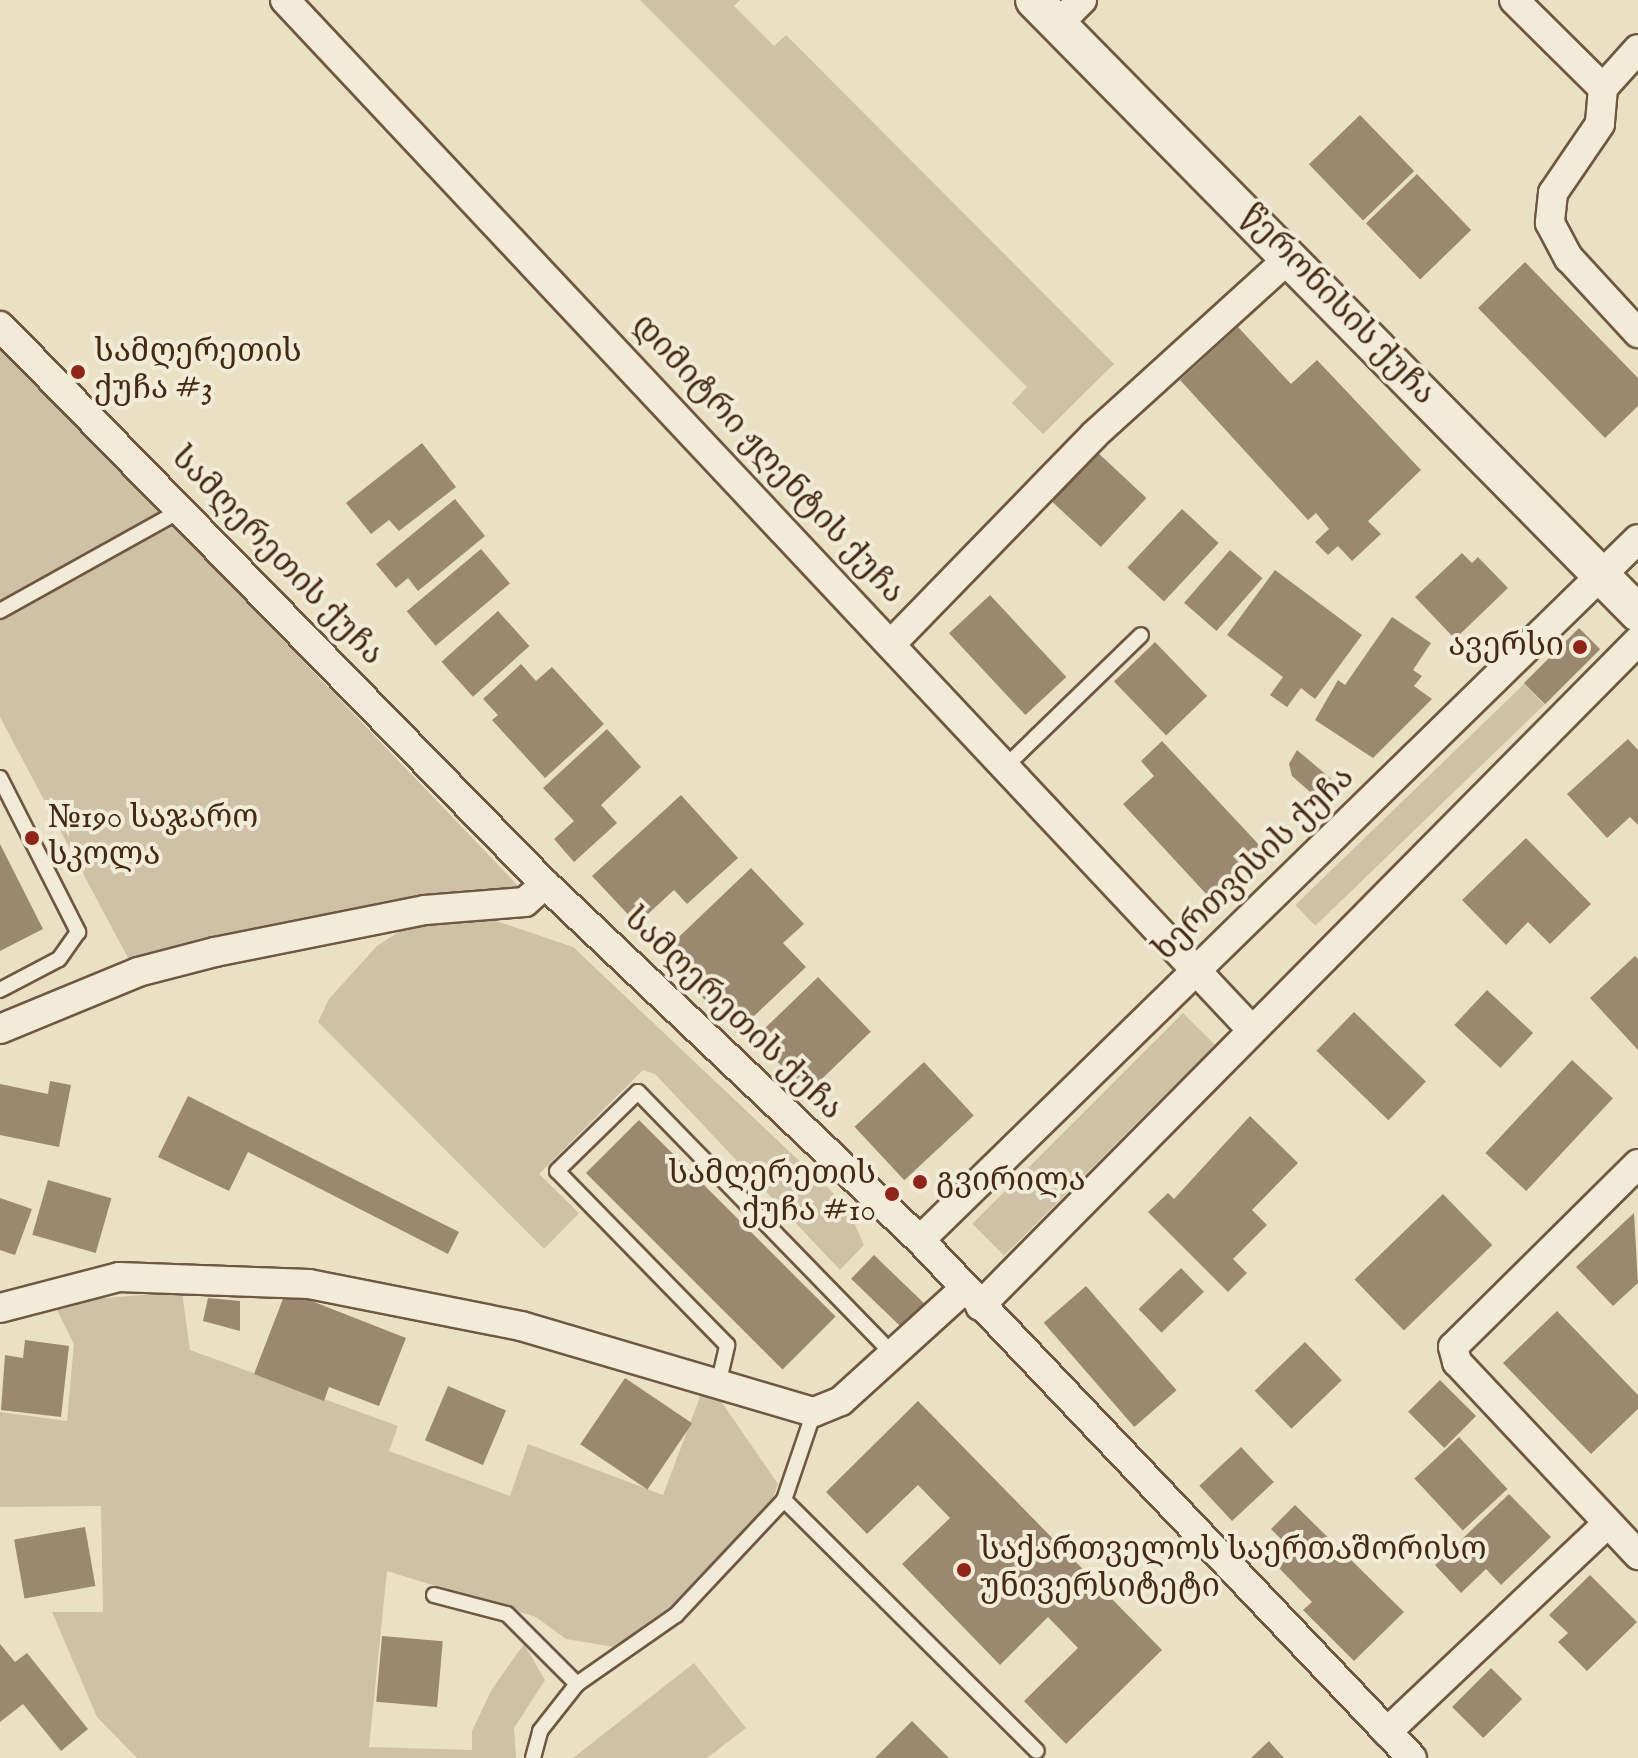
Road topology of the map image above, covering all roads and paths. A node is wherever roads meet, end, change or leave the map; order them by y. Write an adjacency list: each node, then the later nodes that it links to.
1 (285, 0): 16 (street, დიმიტრი ჟღენტის ქუჩა)
2 (1514, 0): 5 (street)
3 (1058, 8): 6 (street, წერონისის ქუჩა)
4 (1638, 49): 5 (street)
5 (1603, 88): 8 (street)
6 (1290, 257): 11 (street, წერონისის ქუჩა); 16 (street)
7 (0, 326): 9 (street, სამღერეთის ქუჩა)
8 (1638, 333)
9 (184, 509): 12 (lane); 19 (street, სამღერეთის ქუჩა)
10 (1638, 539): 11 (street, ხერთვისის ქუჩა)
11 (1601, 575): 13 (street, წერონისის ქუჩა); 20 (street, ხერთვისის ქუჩა)
12 (0, 611)
13 (1638, 613)
14 (1141, 635): 17 (lane)
15 (1638, 641): 23 (street)
16 (893, 642): 17 (street, დიმიტრი ჟღენტის ქუჩა)
17 (1008, 764): 20 (street, დიმიტრი ჟღენტის ქუჩა)
18 (0, 778): 21 (lane)
19 (545, 884): 22 (street); 25 (street, სამღერეთის ქუჩა)
20 (1199, 969): 23 (street, დიმიტრი ჟღენტის ქუჩა); 25 (street, ხერთვისის ქუჩა)
21 (0, 990)
22 (0, 1029)
23 (1252, 1030): 26 (street)
24 (1638, 1164): 32 (street)
25 (920, 1240): 26 (street, სამღერეთის ქუჩა)
26 (972, 1297): 28 (street); 36 (street, სამღერეთის ქუჩა)
27 (0, 1308): 29 (street)
28 (893, 1354): 29 (lane); 30 (street)
29 (719, 1381): 30 (street)
30 (814, 1412): 31 (lane)
31 (784, 1500): 35 (lane); 37 (lane)
32 (1608, 1523): 33 (street); 36 (street)
33 (1638, 1555)
34 (434, 1595): 35 (lane)
35 (577, 1684): 38 (lane)
36 (1387, 1732): 39 (street, სამღერეთის ქუჩა)
37 (1037, 1751)
38 (533, 1758)
39 (1412, 1758)

